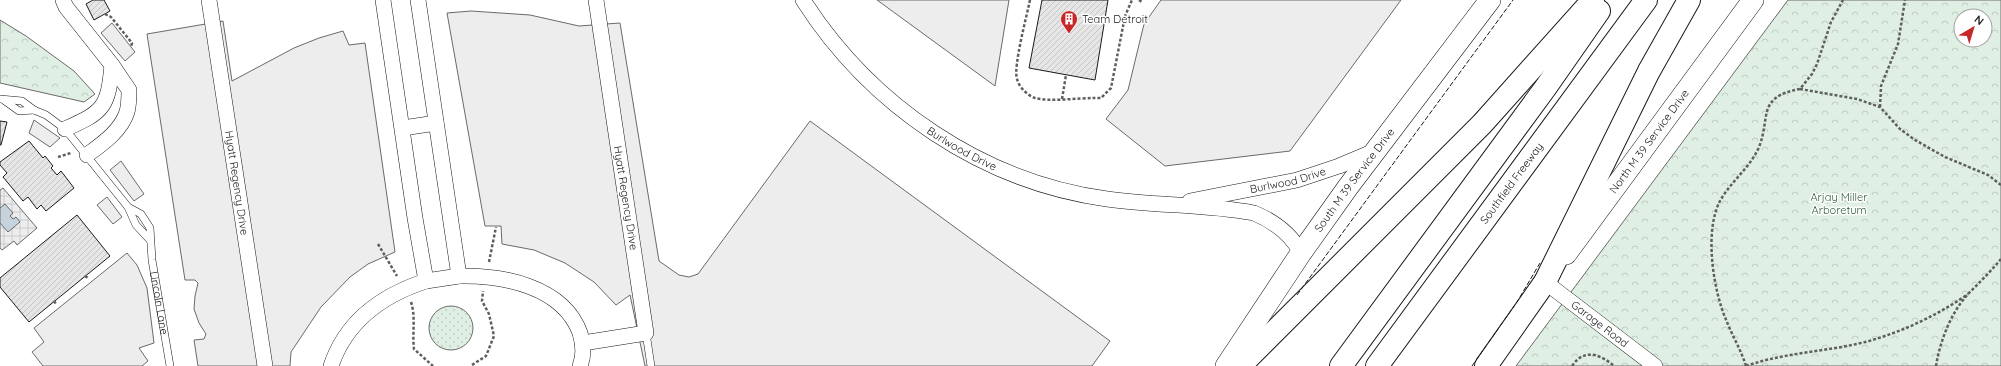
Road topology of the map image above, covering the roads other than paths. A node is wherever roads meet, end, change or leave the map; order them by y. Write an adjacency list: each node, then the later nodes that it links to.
1 (63, 0): 13 (street)
2 (209, 0): 28 (street, Hyatt Regency Drive)
3 (384, 0): 16 (street)
4 (418, 0): 15 (street)
5 (596, 0): 25 (street, Hyatt Regency Drive)
6 (803, 0): 20 (street, Burlwood Drive)
7 (1490, 0): 18 (main road, South M 39 Service Drive)
8 (1593, 0): 33 (main road)
9 (1606, 0): 34 (main road)
10 (1646, 0): 35 (main road, Southfield Freeway)
11 (1688, 0): 24 (main road)
12 (1754, 0): 24 (main road, North M 39 Service Drive)
13 (112, 64): 17 (street); 19 (street)
14 (2, 100): 17 (lane, Lincoln Lane)
15 (436, 123): 16 (street); 22 (street)
16 (403, 128): 23 (street)
17 (65, 129): 19 (lane, Lincoln Lane)
18 (1375, 151): 20 (street, Burlwood Drive); 21 (main road, South M 39 Service Drive)
19 (87, 155): 27 (lane, Lincoln Lane)
20 (1174, 204): 21 (street, Burlwood Drive)
21 (1301, 253): 32 (main road, South M 39 Service Drive)
22 (459, 276): 23 (street); 26 (street)
23 (426, 281): 29 (street)
24 (1545, 282): 36 (main road); 37 (street, Garage Road)
25 (646, 333): 26 (street); 31 (lane)
26 (583, 343): 30 (street)
27 (170, 366)
28 (265, 366)
29 (331, 366)
30 (580, 366)
31 (651, 366)
32 (1226, 366)
33 (1240, 366)
34 (1341, 366)
35 (1377, 366)
36 (1486, 366)
37 (1655, 366)

